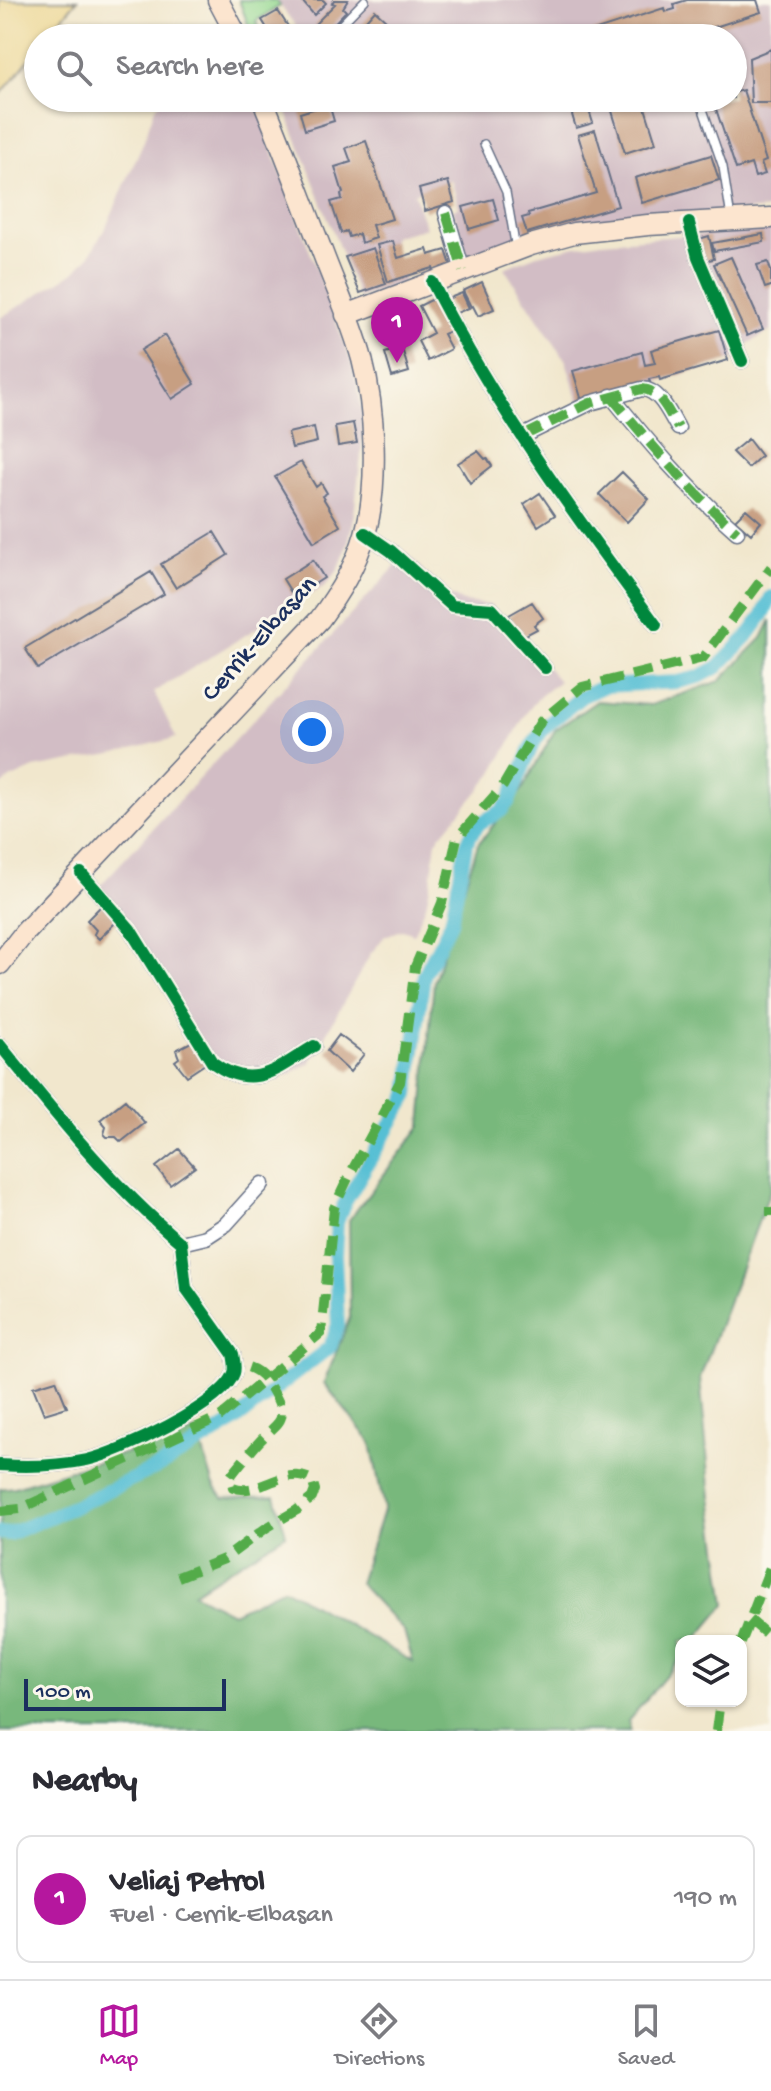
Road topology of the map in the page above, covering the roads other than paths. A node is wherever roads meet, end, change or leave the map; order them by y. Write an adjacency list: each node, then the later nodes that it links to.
1 (218, 0): 3 (main road)
2 (365, 0): 4 (lane)
3 (231, 24)
4 (342, 24)
5 (267, 112): 15 (main road, Cerrik-Elbasan)
6 (704, 112): 10 (lane)
7 (484, 144): 12 (lane)
8 (446, 213): 13 (street)
9 (771, 218): 10 (main road)
10 (731, 220): 11 (main road)
11 (689, 223): 12 (main road); 16 (street)
12 (516, 251): 13 (main road)
13 (463, 271): 14 (main road)
14 (432, 282): 15 (main road); 19 (street)
15 (346, 315): 21 (main road, Cerrik-Elbasan)
16 (742, 361)
17 (611, 396): 18 (street); 19 (street); 20 (street)
18 (678, 428)
19 (523, 436): 22 (street)
20 (737, 532)
21 (365, 533): 23 (street); 24 (main road, Cerrik-Elbasan)
22 (656, 625)
23 (545, 668)
24 (81, 873): 25 (main road, Cerrik-Elbasan); 27 (street)
25 (0, 964)
26 (0, 1045): 29 (street)
27 (314, 1046)
28 (262, 1184): 29 (street)
29 (181, 1243): 30 (street)
30 (0, 1465)

